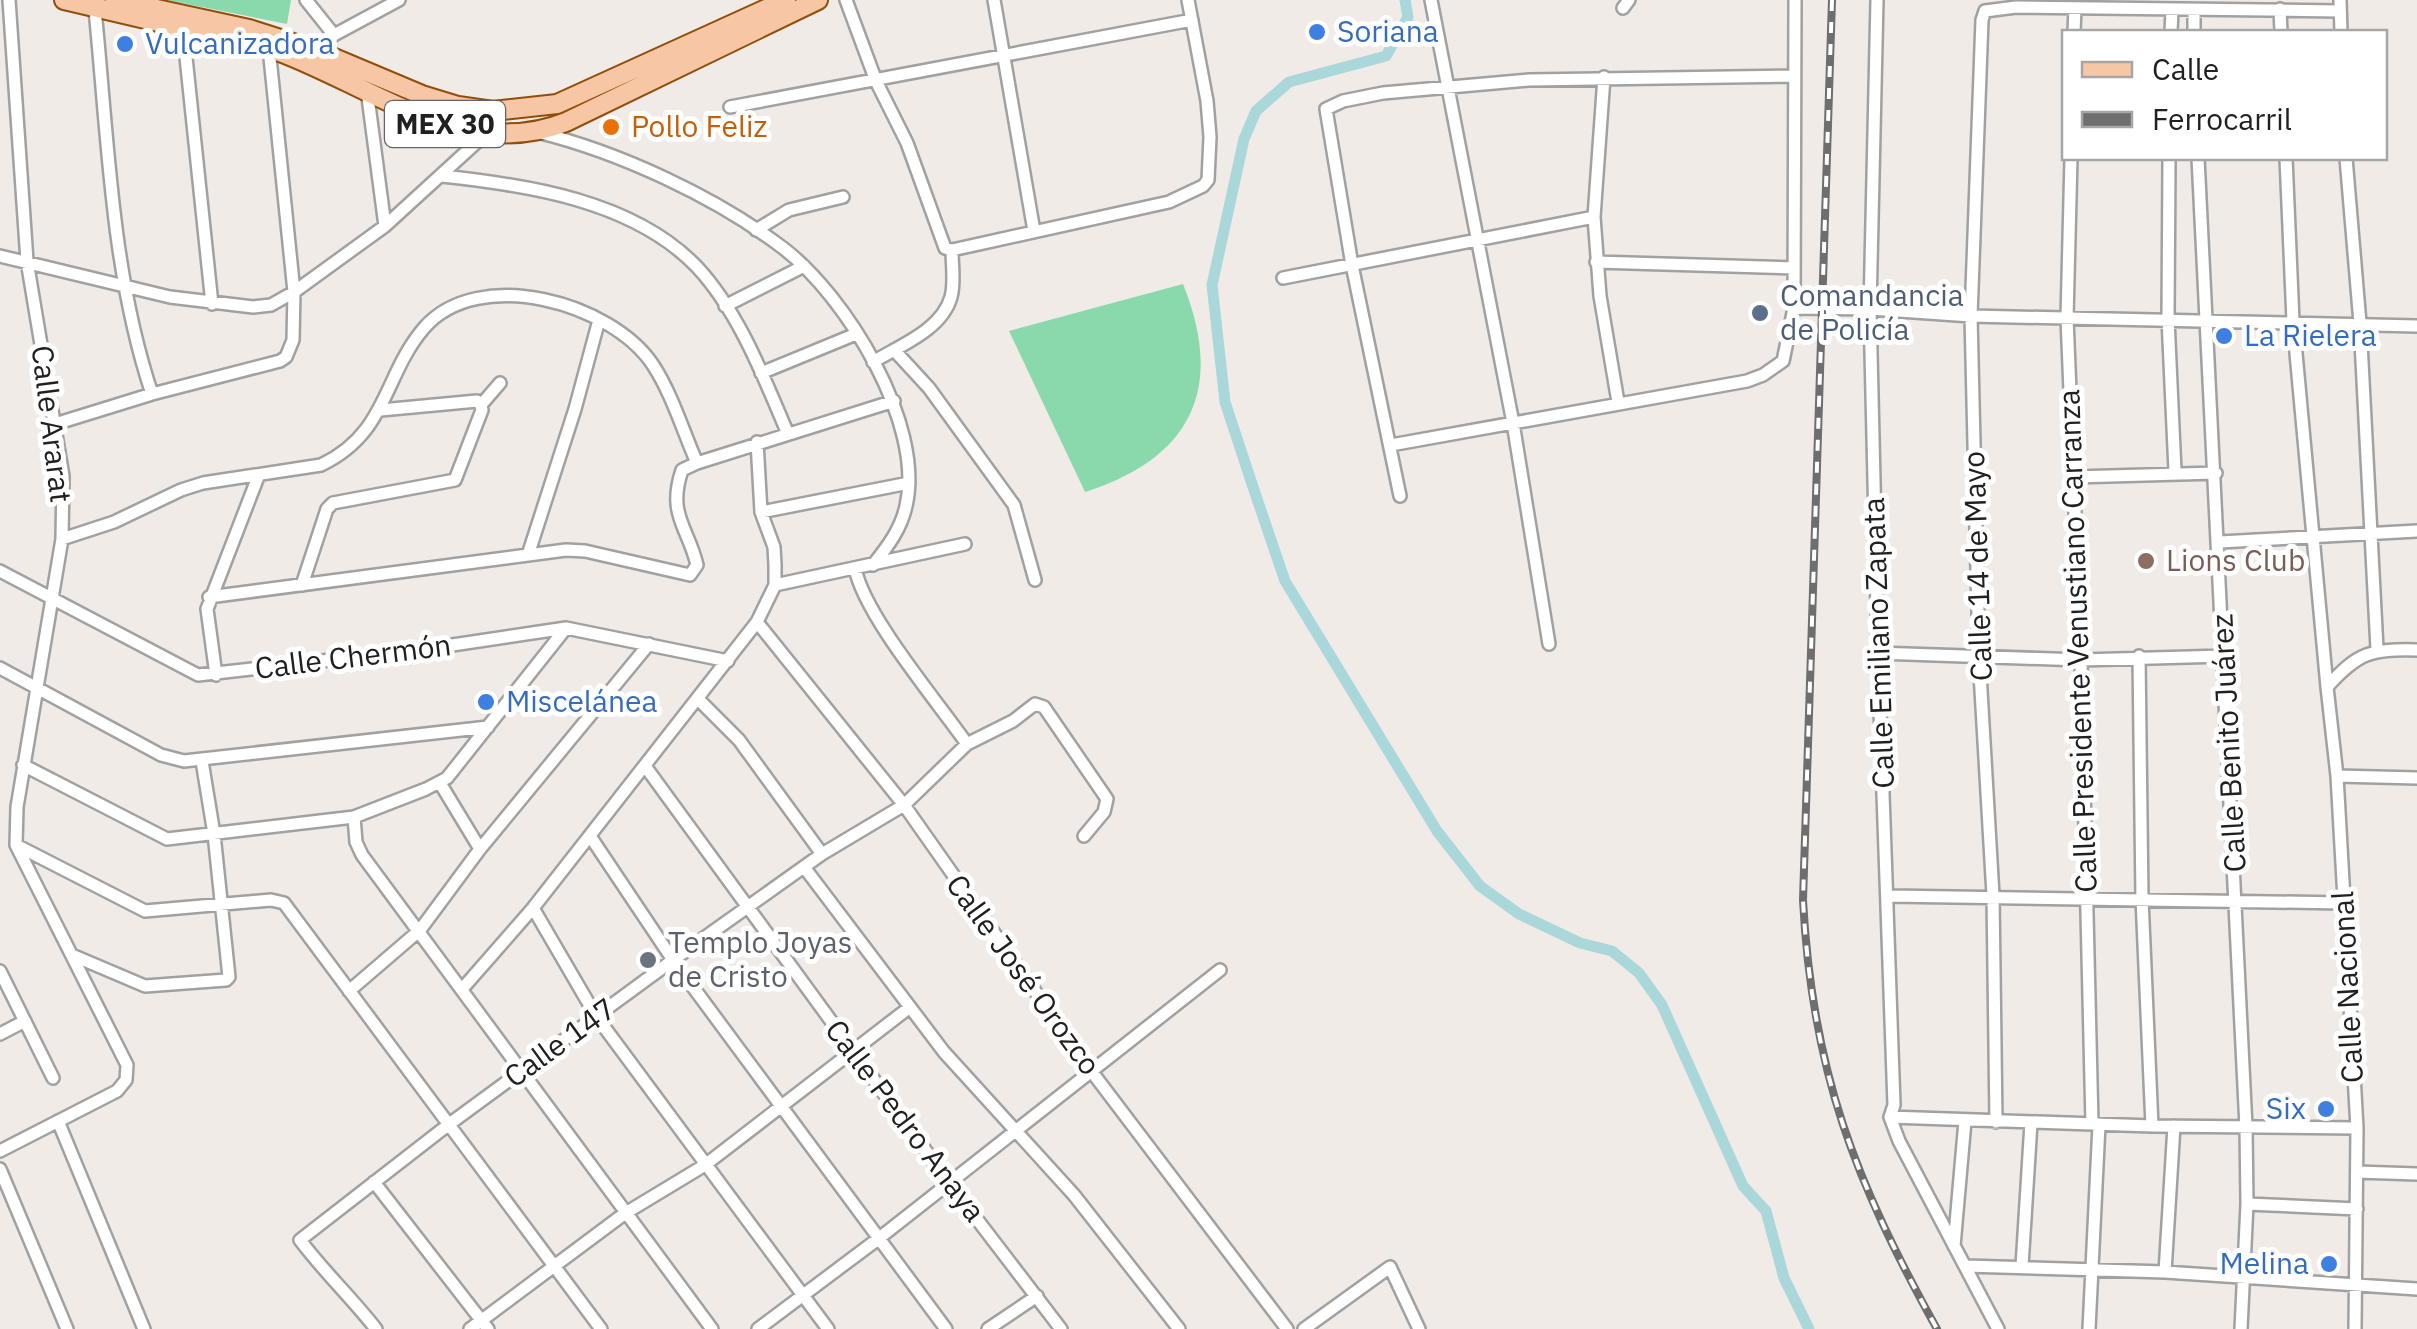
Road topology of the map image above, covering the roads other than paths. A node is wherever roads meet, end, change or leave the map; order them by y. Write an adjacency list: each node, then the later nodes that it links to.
1 (9, 0): 52 (street, Calle Ararat)
2 (64, 0): 17 (main road, MEX 30)
3 (115, 0): 28 (main road, MEX 30)
4 (306, 0): 26 (street)
5 (399, 0): 26 (street)
6 (786, 0): 28 (main road, MEX 30)
7 (818, 0): 37 (main road, MEX 30)
8 (846, 0): 32 (street)
9 (994, 0): 29 (street)
10 (1188, 0): 20 (street)
11 (1431, 0): 33 (street)
12 (1796, 0): 30 (street)
13 (1876, 0): 63 (street, Calle Emiliano Zapata)
14 (2340, 6): 16 (street)
15 (2075, 8): 18 (street); 22 (street); 64 (street, Calle 14 de Mayo)
16 (2280, 9): 19 (street); 25 (street)
17 (95, 10): 21 (main road, MEX 30); 58 (street)
18 (2172, 10): 19 (street); 23 (street)
19 (2194, 10): 24 (street)
20 (1192, 20): 29 (street); 48 (street)
21 (183, 29): 27 (main road, MEX 30); 60 (street)
22 (2074, 30)
23 (2172, 30)
24 (2194, 30)
25 (2281, 30)
26 (334, 36): 28 (street)
27 (269, 48): 34 (main road, MEX 30); 59 (street)
28 (315, 50)
29 (1004, 55): 32 (street); 48 (street)
30 (1794, 76): 31 (street); 56 (street)
31 (1604, 77): 33 (street); 45 (street)
32 (876, 81): 35 (street); 50 (street)
33 (1449, 87): 49 (street); 55 (street)
34 (368, 90): 36 (main road, MEX 30); 46 (street)
35 (730, 107)
36 (489, 132): 37 (main road, MEX 30); 43 (street)
37 (532, 132): 47 (street)
38 (2071, 160): 65 (street, Calle Presidente Venustiano Carranza)
39 (2169, 160): 66 (street)
40 (2198, 160): 68 (street, Calle Benito Juárez)
41 (2286, 160): 69 (street, Calle Nacional)
42 (2346, 160): 70 (street)
43 (442, 176): 46 (street); 61 (street)
44 (843, 197): 47 (street)
45 (1594, 216): 49 (street); 53 (street)
46 (385, 226): 59 (street)
47 (756, 230): 54 (street)
48 (1034, 232): 50 (street)
49 (1476, 238): 55 (street); 82 (street)
50 (952, 250): 73 (street)
51 (0, 256): 52 (street)
52 (27, 261): 58 (street); 83 (street, Calle Ararat)
53 (1596, 262): 56 (street); 79 (street)
54 (804, 266): 61 (street); 72 (street)
55 (1352, 266): 57 (street); 86 (street)
56 (1794, 268): 62 (street)
57 (1283, 278)
58 (124, 288): 60 (street); 77 (street)
59 (294, 292): 60 (street); 77 (street)
60 (212, 304)
61 (725, 306): 75 (street)
62 (1794, 308): 63 (street); 79 (street)
63 (1870, 309): 64 (street); 116 (street, Calle Emiliano Zapata)
64 (1971, 316): 65 (street); 117 (street, Calle 14 de Mayo)
65 (2067, 318): 66 (street); 91 (street, Calle Presidente Venustiano Carranza)
66 (2175, 319): 68 (street); 88 (street)
67 (599, 320): 81 (street); 87 (street); 101 (street)
68 (2205, 321): 69 (street); 89 (street, Calle Benito Juárez)
69 (2293, 322): 70 (street); 97 (street, Calle Nacional)
70 (2360, 323): 71 (street); 96 (street)
71 (2417, 326)
72 (856, 334): 74 (street); 75 (street)
73 (894, 350): 74 (street); 105 (street)
74 (873, 362): 78 (street)
75 (761, 373): 84 (street)
76 (500, 384): 80 (street)
77 (152, 394): 83 (street)
78 (894, 401): 84 (street); 92 (street)
79 (1618, 402): 82 (street)
80 (481, 405): 81 (street); 106 (street)
81 (381, 410): 90 (street)
82 (1514, 423): 86 (street); 113 (street)
83 (54, 424): 98 (street, Calle Ararat)
84 (788, 434): 85 (street)
85 (756, 442): 87 (street); 94 (street)
86 (1391, 445): 93 (street)
87 (697, 462): 101 (street)
88 (2175, 472): 89 (street); 91 (street)
89 (2216, 473): 99 (street, Calle Benito Juárez)
90 (258, 476): 98 (street); 109 (street)
91 (2074, 477): 120 (street, Calle Presidente Venustiano Carranza)
92 (909, 484): 94 (street); 102 (street)
93 (1400, 496)
94 (761, 512): 107 (street)
95 (2417, 531): 96 (street)
96 (2372, 533): 97 (street); 114 (street)
97 (2314, 536): 99 (street); 125 (street, Calle Nacional)
98 (62, 539): 108 (street, Calle Ararat)
99 (2220, 542): 119 (street, Calle Benito Juárez)
100 (964, 544): 102 (street)
101 (528, 554): 106 (street)
102 (873, 564): 103 (street)
103 (855, 568): 107 (street); 128 (street)
104 (0, 570): 108 (street, Calle Chermón)
105 (1036, 580)
106 (302, 585): 109 (street)
107 (775, 585): 110 (street)
108 (50, 596): 123 (street, Calle Chermón); 124 (street, Calle Ararat)
109 (210, 597): 123 (street)
110 (757, 622): 121 (street); 135 (street, Calle José Orozco)
111 (566, 628): 112 (street, Calle Chermón); 123 (street, Calle Chermón); 127 (street)
112 (649, 644): 121 (street, Calle Chermón); 141 (street)
113 (1549, 644)
114 (2378, 649): 115 (street); 125 (street)
115 (2417, 650)
116 (1878, 652): 117 (street); 144 (street, Calle Emiliano Zapata)
117 (1980, 656): 120 (street); 145 (street, Calle 14 de Mayo)
118 (2140, 656): 119 (street); 120 (street); 147 (street)
119 (2224, 656): 148 (street, Calle Benito Juárez)
120 (2082, 660): 146 (street, Calle Presidente Venustiano Carranza)
121 (728, 661): 126 (street)
122 (0, 668): 124 (street)
123 (216, 674)
124 (36, 686): 129 (street); 130 (street, Calle Ararat)
125 (2326, 687): 132 (street, Calle Nacional)
126 (698, 699): 131 (street); 142 (street)
127 (488, 728): 129 (street); 134 (street)
128 (967, 744): 135 (street, Calle 147); 139 (street, Calle 147)
129 (202, 760): 137 (street)
130 (23, 764): 137 (street); 140 (street, Calle Ararat)
131 (645, 766): 138 (street); 151 (street, Calle Pedro Anaya)
132 (2337, 776): 133 (street); 149 (street, Calle Nacional)
133 (2417, 778)
134 (440, 783): 136 (street); 141 (street)
135 (904, 805): 142 (street, Calle 147); 166 (street, Calle José Orozco)
136 (354, 817): 137 (street); 153 (street)
137 (214, 834): 150 (street)
138 (590, 836): 152 (street); 155 (street)
139 (1084, 836)
140 (16, 845): 150 (street); 154 (street)
141 (480, 849): 153 (street)
142 (822, 854): 143 (street, Calle 147)
143 (804, 867): 151 (street, Calle 147); 160 (street)
144 (1889, 896): 145 (street); 169 (street, Calle Emiliano Zapata)
145 (1993, 896): 146 (street); 172 (street, Calle 14 de Mayo)
146 (2087, 897): 147 (street); 175 (street, Calle Presidente Venustiano Carranza)
147 (2142, 899): 148 (street); 176 (street)
148 (2236, 903): 149 (street); 178 (street, Calle Benito Juárez)
149 (2343, 903): 179 (street, Calle Nacional)
150 (222, 906): 154 (street); 159 (street)
151 (748, 907): 155 (street, Calle 147); 164 (street, Calle Pedro Anaya)
152 (533, 908): 158 (street); 161 (street)
153 (420, 930): 158 (street); 159 (street)
154 (72, 955): 170 (street)
155 (673, 960): 161 (street, Calle 147); 168 (street)
156 (1220, 970): 166 (street)
157 (0, 971): 162 (street)
158 (463, 988): 165 (street)
159 (349, 991): 174 (street)
160 (910, 1007): 164 (street); 180 (street)
161 (596, 1016): 165 (street, Calle 147); 182 (street)
162 (25, 1022): 163 (street); 167 (street)
163 (0, 1034)
164 (853, 1051): 168 (street); 187 (street, Calle Pedro Anaya)
165 (522, 1070): 174 (street, Calle 147); 190 (street)
166 (1092, 1072): 180 (street); 216 (street, Calle José Orozco)
167 (53, 1078)
168 (780, 1105): 182 (street); 191 (street)
169 (1890, 1117): 171 (street); 192 (street, Calle Emiliano Zapata)
170 (58, 1121): 181 (street); 205 (street)
171 (1964, 1121): 172 (street); 192 (street)
172 (1996, 1122): 173 (street)
173 (2031, 1122): 175 (street); 194 (street)
174 (448, 1125): 186 (street, Calle 147); 195 (street)
175 (2095, 1125): 176 (street); 196 (street, Calle Presidente Venustiano Carranza)
176 (2152, 1126): 177 (street)
177 (2174, 1126): 178 (street); 197 (street)
178 (2246, 1128): 179 (street); 188 (street, Calle Benito Juárez)
179 (2357, 1128): 184 (street, Calle Nacional)
180 (1018, 1130): 187 (street); 215 (street)
181 (0, 1152)
182 (705, 1165): 190 (street); 201 (street)
183 (0, 1169): 204 (street)
184 (2357, 1172): 185 (street); 189 (street, Calle Nacional)
185 (2417, 1174)
186 (374, 1182): 203 (street); 206 (street, Calle 147)
187 (950, 1184): 191 (street); 202 (street, Calle Pedro Anaya)
188 (2247, 1204): 189 (street); 198 (street, Calle Benito Juárez)
189 (2357, 1208): 199 (street, Calle Nacional)
190 (624, 1214): 195 (street); 209 (street)
191 (878, 1239): 201 (street); 212 (street)
192 (1954, 1248): 193 (street, Calle Emiliano Zapata)
193 (1966, 1266): 194 (street); 219 (street, Calle Emiliano Zapata)
194 (2022, 1266): 196 (street)
195 (554, 1267): 203 (street); 208 (street)
196 (2093, 1272): 197 (street); 220 (street, Calle Presidente Venustiano Carranza)
197 (2165, 1272): 198 (street)
198 (2244, 1279): 199 (street); 221 (street, Calle Benito Juárez)
199 (2356, 1286): 200 (street); 222 (street, Calle Nacional)
200 (2417, 1289)
201 (803, 1296): 210 (street); 211 (street)
202 (1037, 1296): 213 (street); 214 (street, Calle Pedro Anaya)
203 (485, 1324): 207 (street)
204 (67, 1329)
205 (144, 1329)
206 (376, 1329)
207 (470, 1329)
208 (600, 1329)
209 (712, 1329)
210 (758, 1329)
211 (828, 1329)
212 (946, 1329)
213 (988, 1329)
214 (1061, 1329)
215 (1179, 1329)
216 (1287, 1329)
217 (1304, 1329): 218 (street)
218 (1419, 1329)
219 (1998, 1329)
220 (2089, 1329)
221 (2241, 1329)
222 (2355, 1329)

